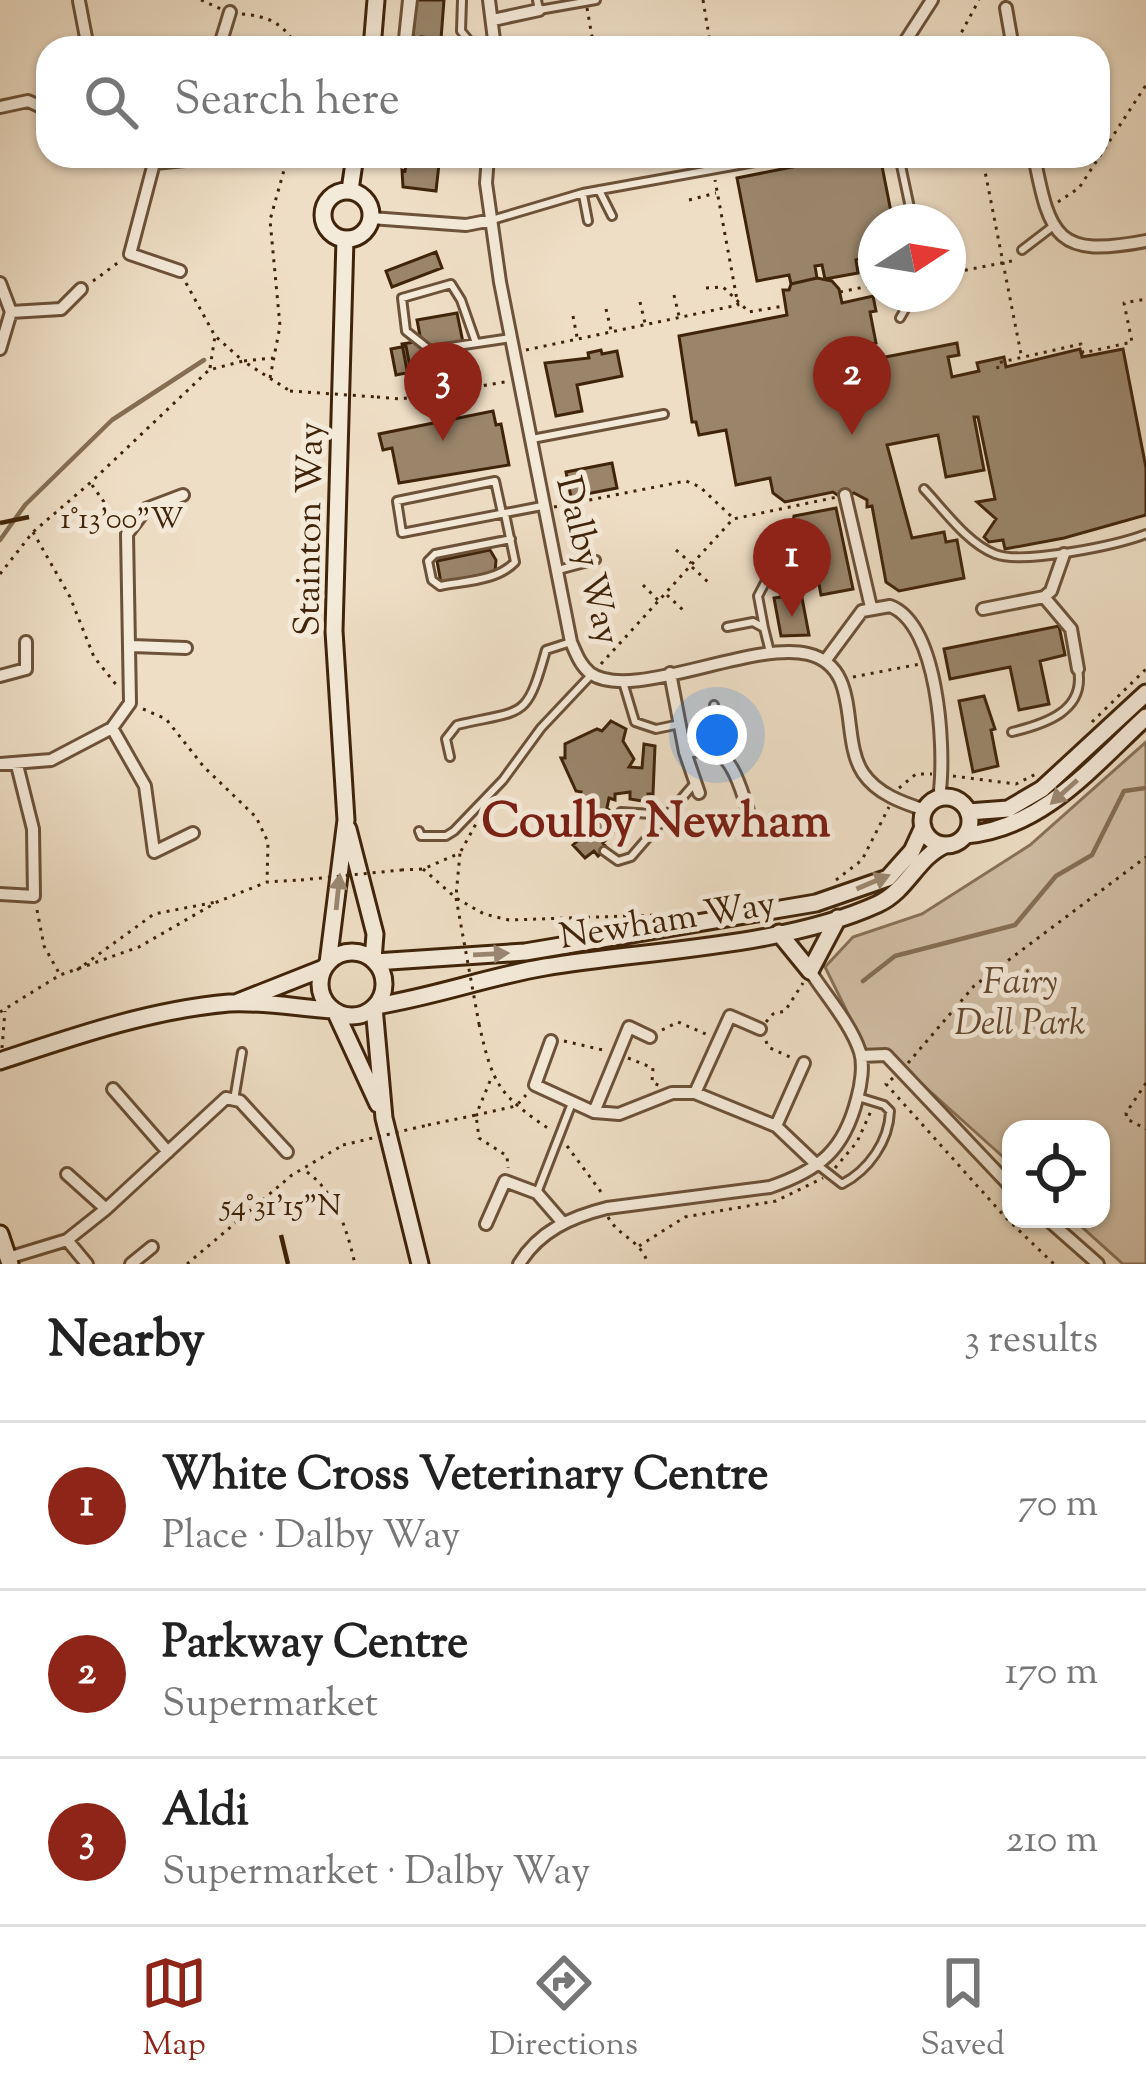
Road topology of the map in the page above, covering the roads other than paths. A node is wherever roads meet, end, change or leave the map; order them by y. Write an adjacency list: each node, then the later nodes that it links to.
1 (376, 0): 14 (street)
2 (410, 0): 15 (lane)
3 (462, 0): 16 (lane)
4 (489, 0): 11 (street)
5 (932, 0): 18 (street)
6 (79, 1): 12 (street)
7 (589, 1): 8 (lane)
8 (538, 5): 11 (street)
9 (1006, 8): 19 (street)
10 (230, 12): 13 (street)
11 (493, 20): 17 (street)
12 (86, 36)
13 (223, 36)
14 (373, 36)
15 (406, 36)
16 (465, 36)
17 (492, 36)
18 (909, 36)
19 (1011, 36)
20 (36, 105): 21 (street)
21 (0, 107)
22 (153, 168): 40 (street)
23 (353, 168): 28 (street)
24 (487, 168): 34 (street, Dalby Way)
25 (713, 168): 29 (lane)
26 (902, 168): 31 (lane)
27 (1036, 168): 36 (street)
28 (350, 190): 33 (street); 37 (street)
29 (599, 190): 30 (lane); 32 (lane)
30 (583, 194): 34 (lane); 35 (lane)
31 (909, 204)
32 (612, 216)
33 (371, 218): 34 (street); 37 (street)
34 (492, 220): 46 (street, Dalby Way)
35 (588, 221)
36 (1052, 226): 38 (street); 39 (lane)
37 (345, 239): 96 (street, Stainton Way)
38 (1146, 241)
39 (1023, 254)
40 (180, 271)
41 (0, 283): 43 (street)
42 (81, 289): 43 (street)
43 (11, 312): 48 (street)
44 (904, 312): 45 (lane)
45 (900, 318)
46 (511, 338): 47 (lane); 50 (street, Dalby Way)
47 (475, 340): 47 (lane)
48 (0, 349)
49 (664, 414): 50 (lane)
50 (531, 440): 54 (street, Dalby Way)
51 (924, 489): 58 (lane)
52 (183, 495): 69 (street)
53 (845, 495): 63 (street)
54 (544, 507): 55 (lane); 61 (street, Dalby Way)
55 (503, 514): 55 (lane); 57 (lane)
56 (1146, 534): 58 (lane)
57 (511, 538): 57 (lane)
58 (1064, 554): 62 (street)
59 (596, 560): 61 (lane)
60 (802, 565): 66 (lane)
61 (556, 570): 68 (street, Dalby Way)
62 (1044, 597): 64 (street); 73 (street)
63 (871, 608): 72 (street); 90 (street)
64 (983, 609)
65 (728, 627): 66 (lane)
66 (764, 628): 71 (lane)
67 (26, 642): 76 (street)
68 (571, 642): 74 (street, Dalby Way); 86 (lane)
69 (132, 646): 70 (street); 82 (street)
70 (186, 648)
71 (770, 652): 72 (street, Dalby Way); 75 (street, Dalby Way)
72 (825, 661): 95 (street)
73 (1078, 669): 83 (lane)
74 (592, 674): 77 (street, Dalby Way); 97 (lane)
75 (670, 674): 77 (street, Dalby Way); 81 (street)
76 (0, 676)
77 (623, 682): 81 (lane)
78 (1146, 693): 92 (street)
79 (714, 705): 84 (lane)
80 (1146, 717): 99 (street, Newham Way, one-way to 99)
81 (680, 724): 85 (street)
82 (112, 728): 88 (street); 98 (street)
83 (1012, 732)
84 (712, 750): 85 (street); 94 (street)
85 (685, 752): 89 (street)
86 (450, 758)
87 (0, 764): 88 (street)
88 (17, 765): 102 (street)
89 (697, 788): 93 (lane)
90 (940, 790)
91 (620, 812): 93 (lane)
92 (968, 812): 95 (street); 99 (street)
93 (667, 815): 101 (lane)
94 (750, 817)
95 (924, 819): 100 (street); 105 (street, Newham Way, one-way to 95)
96 (346, 820): 105 (street, Stainton Way); 106 (street, Stainton Way, one-way to 96)
97 (419, 831)
98 (193, 833)
99 (966, 835): 100 (street, Newham Way)
100 (946, 845): 103 (street, Newham Way)
101 (604, 851)
102 (0, 894)
103 (838, 917): 104 (street, Newham Way); 107 (street)
104 (779, 933): 107 (street); 109 (street, Newham Way)
105 (374, 961): 106 (street); 109 (street)
106 (326, 966): 108 (street); 110 (street)
107 (810, 971): 115 (street)
108 (235, 1003): 110 (street); 116 (street)
109 (374, 1006): 110 (street); 124 (street)
110 (334, 1010): 124 (street)
111 (760, 1029): 119 (street)
112 (650, 1036): 123 (street)
113 (551, 1041): 122 (street)
114 (242, 1052): 121 (lane)
115 (861, 1056): 120 (street); 130 (street)
116 (0, 1061)
117 (804, 1063): 125 (street)
118 (113, 1089): 126 (street)
119 (695, 1093): 123 (street); 125 (street)
120 (857, 1097): 128 (street); 128 (lane)
121 (234, 1100): 126 (street); 127 (street)
122 (572, 1103): 123 (street); 131 (lane)
123 (594, 1112)
124 (384, 1118): 142 (street)
125 (776, 1126): 128 (street)
126 (168, 1152): 132 (street)
127 (287, 1152)
128 (817, 1165): 133 (street)
129 (67, 1174): 132 (street)
130 (1002, 1178)
131 (537, 1193): 133 (street); 134 (street)
132 (106, 1209): 137 (street)
133 (563, 1223): 143 (street)
134 (486, 1224)
135 (1057, 1228): 144 (street)
136 (0, 1234): 139 (street)
137 (67, 1240): 139 (street); 140 (street)
138 (152, 1247): 141 (street)
139 (9, 1261)
140 (87, 1264)
141 (130, 1264)
142 (420, 1264)
143 (519, 1264)
144 (1099, 1264)

